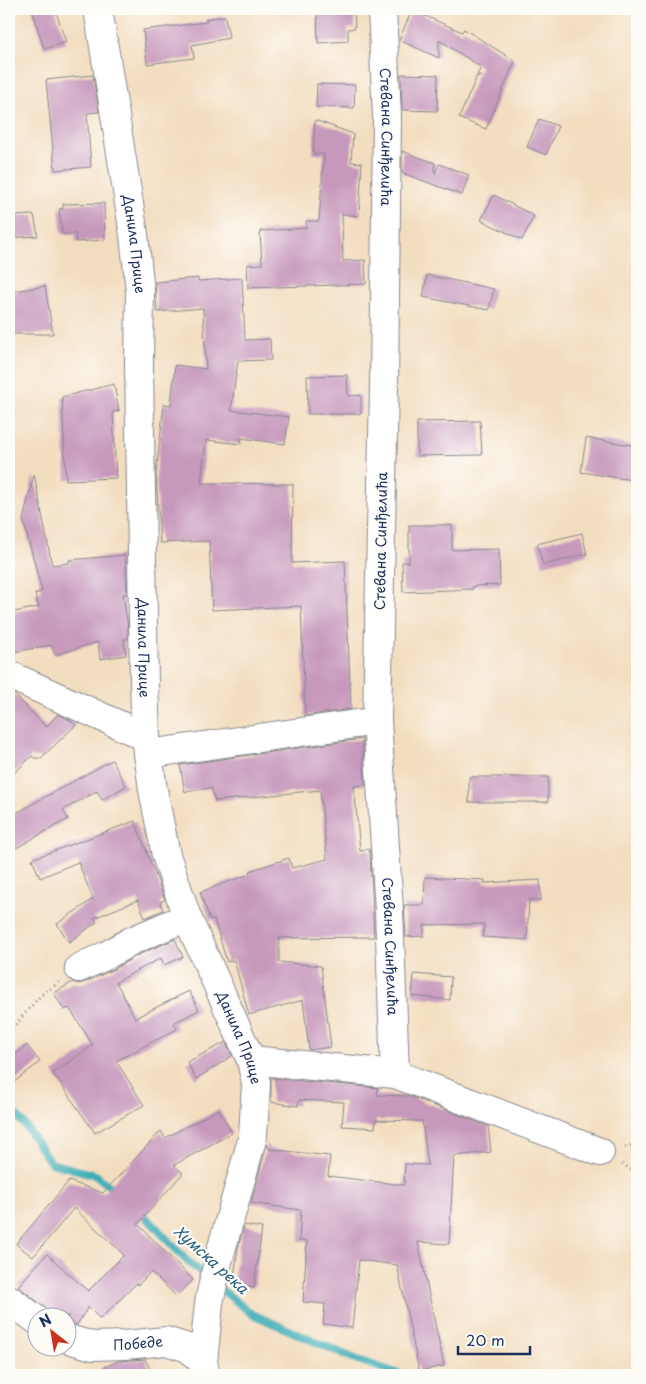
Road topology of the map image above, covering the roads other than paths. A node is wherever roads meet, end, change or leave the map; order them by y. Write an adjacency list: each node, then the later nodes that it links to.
1 (98, 9): 5 (street, Данила Прице)
2 (382, 9): 4 (street, Стевана Синђелића)
3 (9, 675): 5 (street)
4 (377, 721): 5 (street); 9 (street, Стевана Синђелића)
5 (147, 745): 6 (street, Данила Прице)
6 (188, 917): 7 (street); 8 (street, Данила Прице)
7 (79, 968)
8 (251, 1060): 9 (street); 14 (street, Данила Прице)
9 (395, 1074): 10 (street)
10 (600, 1152)
11 (9, 1300): 12 (street)
12 (28, 1314)
13 (78, 1342): 14 (street, Победе)
14 (204, 1369)

